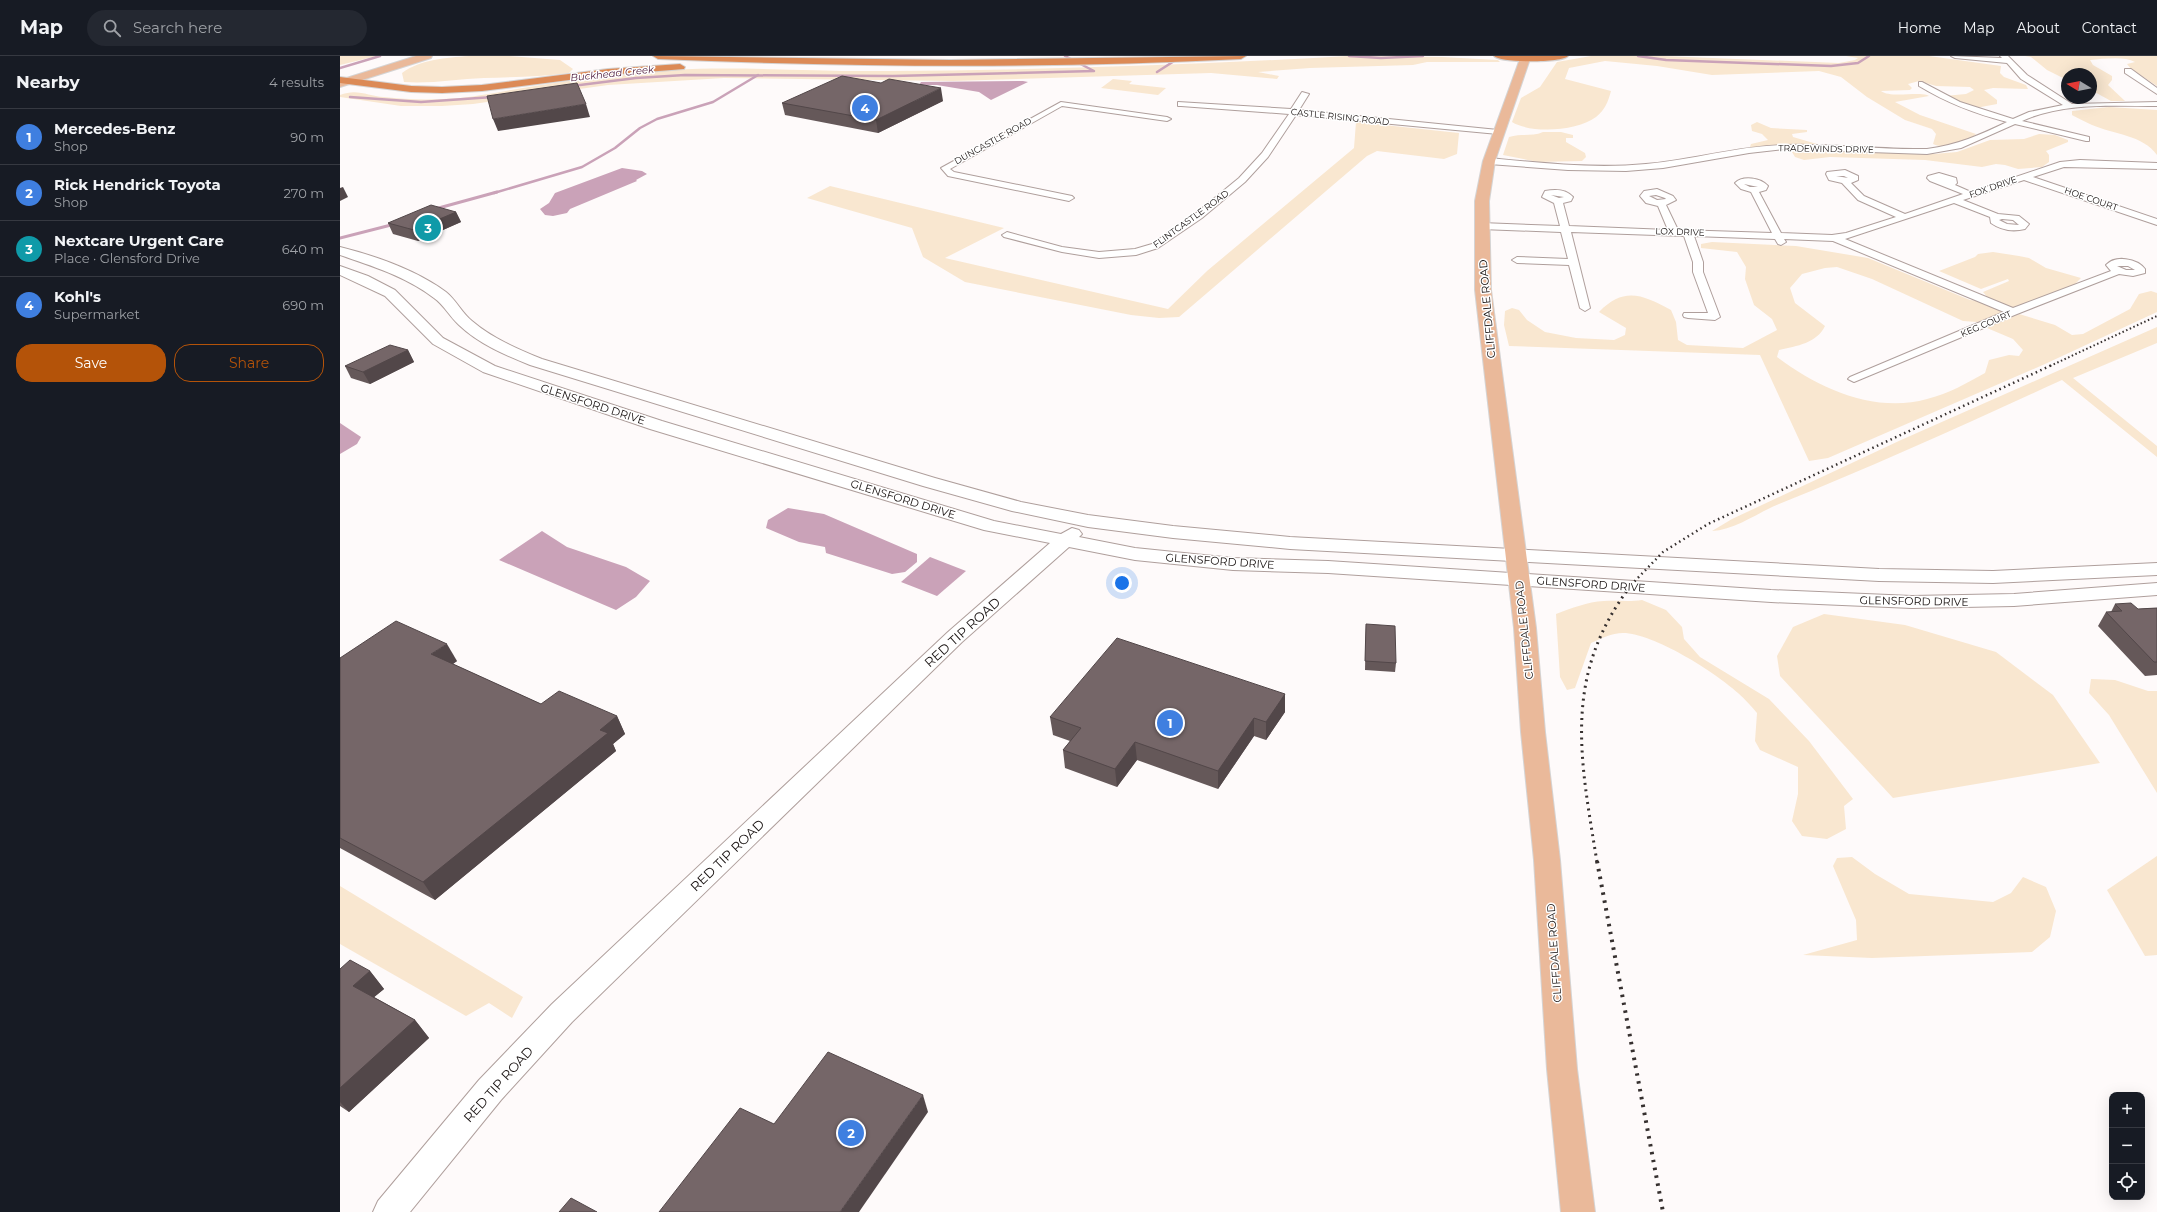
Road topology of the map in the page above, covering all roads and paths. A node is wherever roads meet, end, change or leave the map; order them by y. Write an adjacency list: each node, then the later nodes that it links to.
1 (407, 56): 12 (main road)
2 (426, 56): 12 (main road)
3 (658, 56): 10 (highway)
4 (1241, 56): 10 (highway)
5 (1499, 56): 8 (highway)
6 (1563, 56): 8 (highway)
7 (1955, 56): 9 (street)
8 (1526, 57): 22 (main road, CLIFFDALE ROAD)
9 (2005, 59): 18 (street)
10 (893, 63): 12 (highway)
11 (2128, 71): 14 (street)
12 (342, 80)
13 (1922, 84): 21 (street)
14 (2157, 92)
15 (1306, 94): 19 (street, FLINTCASTLE ROAD)
16 (1181, 104): 19 (street, CASTLE RISING ROAD)
17 (2157, 104): 18 (street, TRADEWINDS DRIVE)
18 (2070, 106): 21 (street, TRADEWINDS DRIVE)
19 (1294, 112): 22 (street, CASTLE RISING ROAD); 46 (street, FLINTCASTLE ROAD)
20 (1167, 119): 35 (street, DUNCASTLE ROAD)
21 (2016, 121): 23 (street); 24 (street, TRADEWINDS DRIVE)
22 (1498, 132): 24 (main road, CLIFFDALE ROAD)
23 (2086, 139)
24 (1489, 162): 42 (main road, CLIFFDALE ROAD)
25 (2139, 165): 27 (street, FOX DRIVE); 28 (street, FOX DRIVE); 29 (street)
26 (2026, 166): 28 (street)
27 (2157, 166)
28 (2042, 171): 30 (street, FOX DRIVE)
29 (2157, 174)
30 (2024, 177): 34 (street, FOX DRIVE); 41 (street, HOE COURT)
31 (1846, 181): 39 (street)
32 (1947, 184): 34 (street)
33 (1754, 190): 49 (street)
34 (1972, 195): 36 (street, FOX DRIVE)
35 (1069, 198)
36 (1954, 200): 39 (street, FOX DRIVE); 40 (street)
37 (1558, 201): 43 (street)
38 (1661, 203): 44 (street)
39 (1905, 217): 45 (street, FOX DRIVE)
40 (1998, 217)
41 (2157, 222)
42 (1481, 229): 43 (street, LOX DRIVE); 64 (main road, CLIFFDALE ROAD)
43 (1566, 232): 44 (street, LOX DRIVE); 47 (street, LOX DRIVE); 55 (street)
44 (1674, 232): 47 (street, LOX DRIVE)
45 (1855, 233): 48 (street, FOX DRIVE); 51 (street)
46 (1007, 235)
47 (1689, 236): 49 (street, LOX DRIVE); 60 (street)
48 (1834, 238): 49 (street, LOX DRIVE); 50 (street); 51 (street, LOX DRIVE)
49 (1780, 239): 50 (street, LOX DRIVE)
50 (1815, 245): 53 (street, LOX DRIVE)
51 (1856, 248): 53 (street, LOX DRIVE)
52 (340, 251): 62 (main road, GLENSFORD DRIVE)
53 (1874, 255): 59 (street, LOX DRIVE)
54 (1517, 260): 55 (street)
55 (1573, 262): 58 (street)
56 (340, 270): 63 (main road, GLENSFORD DRIVE)
57 (2119, 271): 59 (street, KEG COURT)
58 (1585, 308)
59 (2013, 312): 61 (street, KEG COURT)
60 (1688, 315)
61 (1854, 379)
62 (1088, 521): 63 (main road, RED TIP ROAD); 64 (main road, GLENSFORD DRIVE)
63 (1064, 541): 64 (main road, GLENSFORD DRIVE); 67 (main road, RED TIP ROAD)
64 (1518, 567): 65 (main road, GLENSFORD DRIVE); 66 (main road, GLENSFORD DRIVE); 68 (main road, CLIFFDALE ROAD)
65 (2157, 569)
66 (2157, 589)
67 (388, 1212)
68 (1578, 1212)

